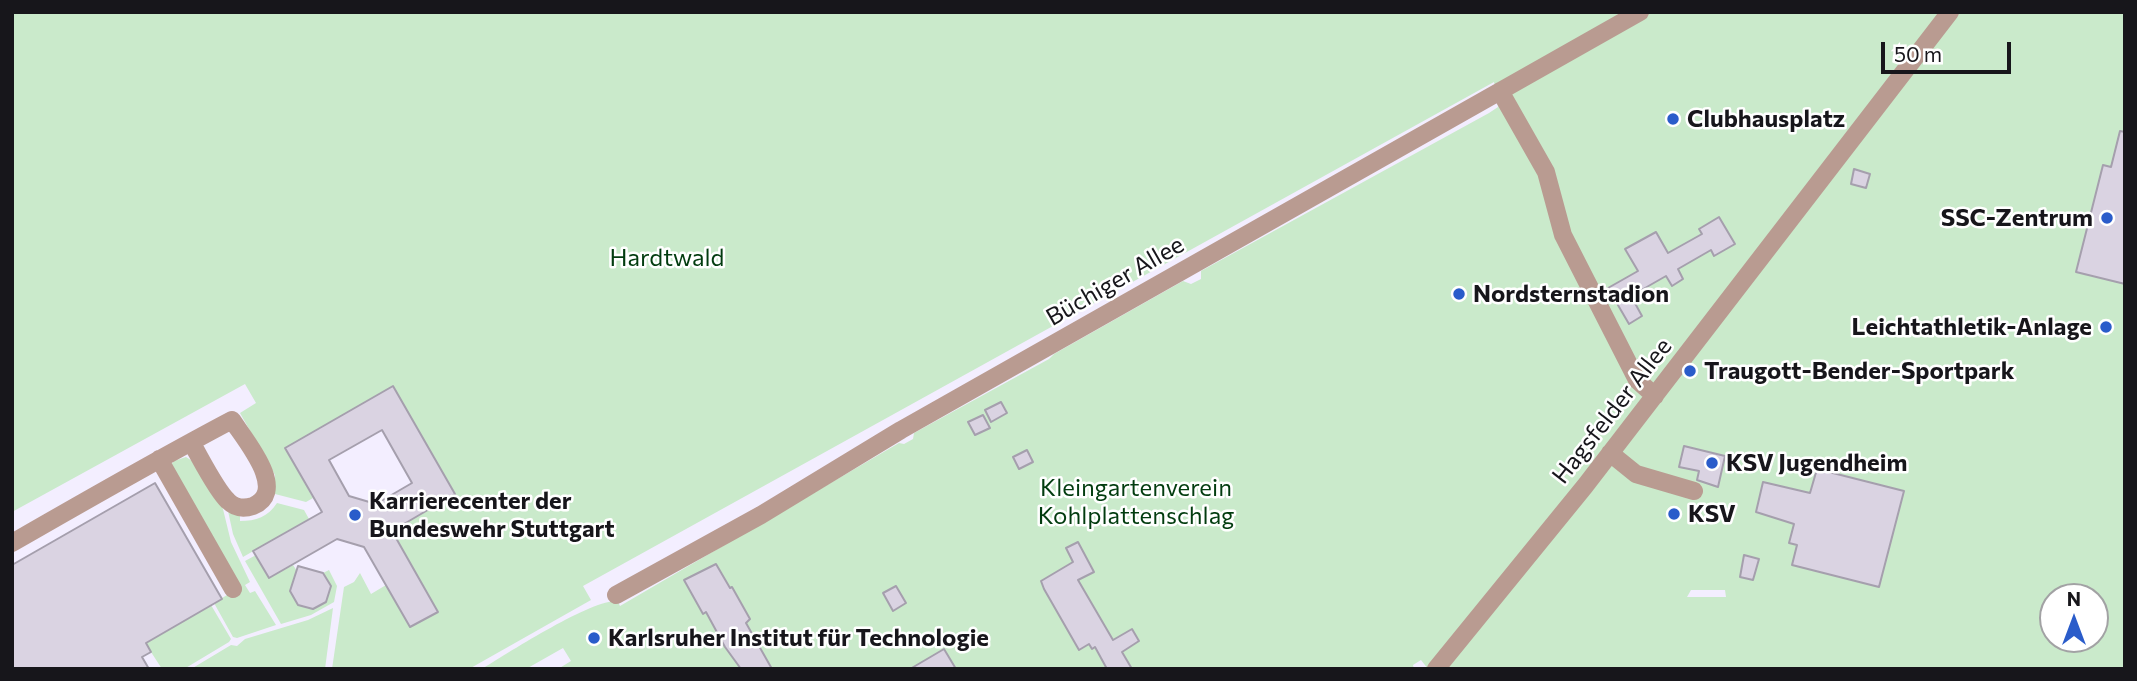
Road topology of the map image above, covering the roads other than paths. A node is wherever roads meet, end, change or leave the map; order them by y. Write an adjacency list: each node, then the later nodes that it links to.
1 (1640, 12): 3 (lane, Büchiger Allee)
2 (1950, 12): 4 (lane, Hagsfelder Allee)
3 (1500, 91): 4 (lane); 11 (lane, Büchiger Allee)
4 (1655, 396): 6 (lane, Hagsfelder Allee)
5 (191, 442): 5 (lane); 7 (lane)
6 (1611, 453): 8 (lane); 12 (lane, Hagsfelder Allee)
7 (159, 459): 9 (lane); 10 (lane)
8 (1694, 491)
9 (12, 543)
10 (233, 589)
11 (616, 595)
12 (1436, 669)

